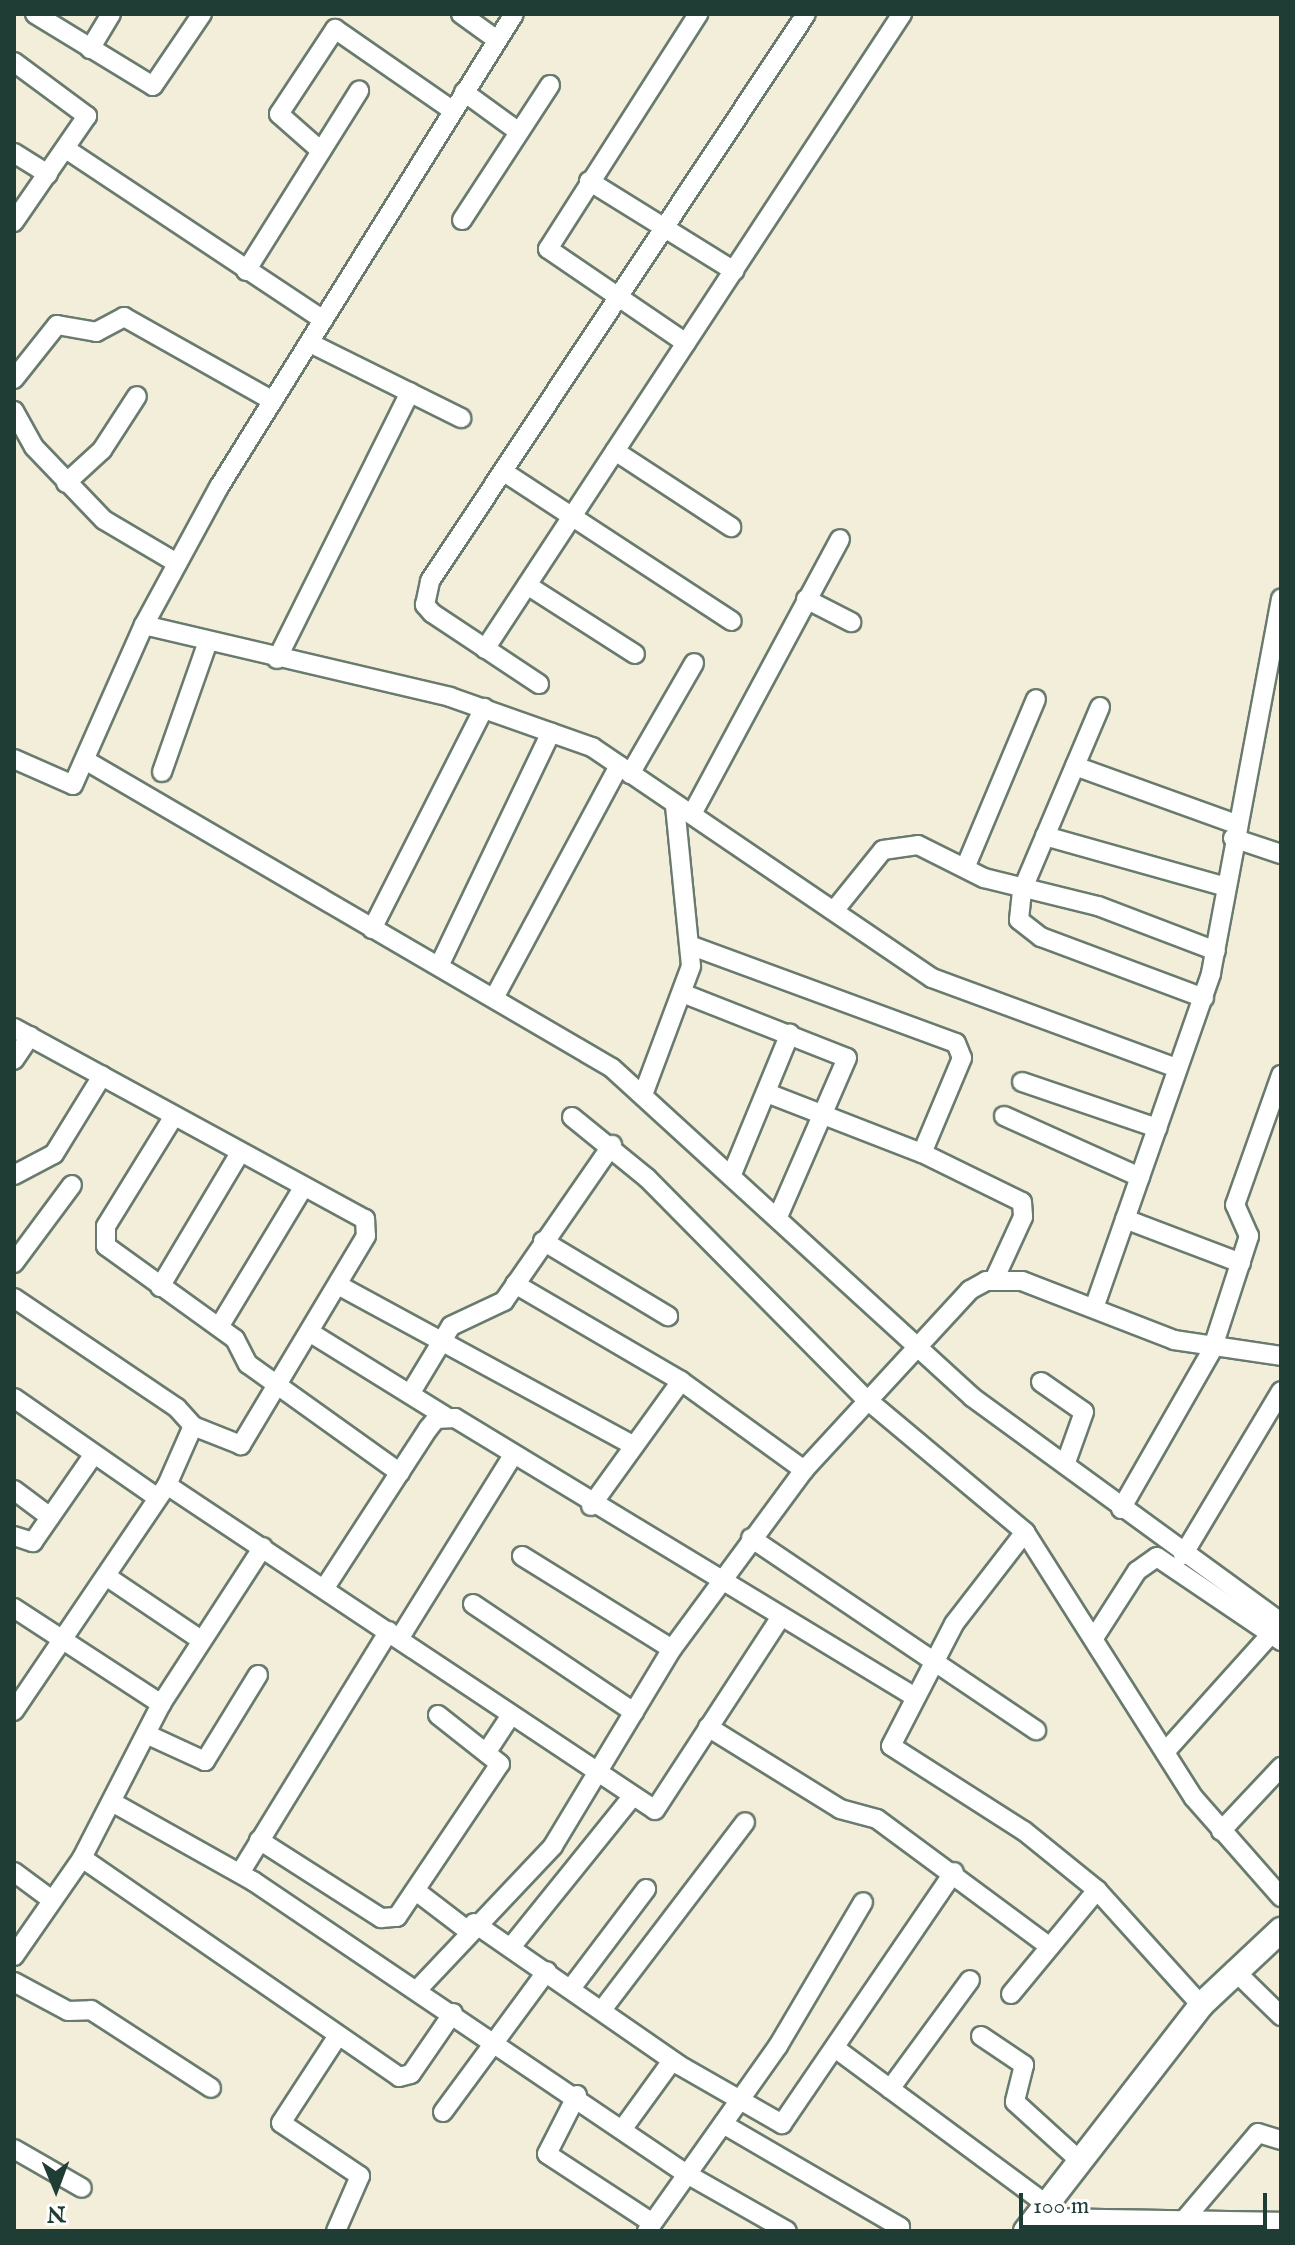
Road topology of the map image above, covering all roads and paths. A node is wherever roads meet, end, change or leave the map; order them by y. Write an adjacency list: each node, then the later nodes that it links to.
1 (35, 14): 10 (street)
2 (111, 14): 10 (street)
3 (202, 14): 10 (street)
4 (461, 14): 9 (street)
5 (514, 14): 9 (street)
6 (698, 14): 21 (street)
7 (806, 14): 24 (street)
8 (902, 14): 26 (street)
9 (497, 40): 14 (street)
10 (90, 49)
11 (14, 62): 17 (street)
12 (550, 85): 16 (street)
13 (359, 91): 18 (street)
14 (464, 92): 15 (street); 16 (street)
15 (452, 110): 18 (street); 28 (street)
16 (519, 132): 22 (street)
17 (66, 149): 20 (street); 25 (street)
18 (321, 151): 25 (street)
19 (14, 153): 20 (street)
20 (48, 174): 23 (street)
21 (589, 181): 24 (street); 27 (street)
22 (462, 220)
23 (14, 222)
24 (665, 229): 26 (street); 27 (street)
25 (246, 271): 28 (street)
26 (734, 271): 30 (street)
27 (619, 299): 30 (street); 38 (street)
28 (323, 320): 29 (street)
29 (310, 343): 32 (street); 34 (street)
30 (686, 343): 37 (street)
31 (14, 379): 34 (street)
32 (410, 392): 36 (street); 53 (street)
33 (137, 396): 39 (street)
34 (273, 401): 43 (street)
35 (14, 411): 39 (street)
36 (461, 418)
37 (615, 451): 40 (street); 41 (street)
38 (504, 472): 40 (street); 51 (street)
39 (66, 483): 43 (street)
40 (572, 516): 44 (street); 47 (street)
41 (731, 527)
42 (840, 539): 46 (street)
43 (177, 563): 49 (street)
44 (527, 585): 51 (street); 52 (street)
45 (1281, 598): 66 (street)
46 (806, 599): 48 (street); 65 (street)
47 (732, 621)
48 (851, 622)
49 (144, 625): 50 (street); 63 (street)
50 (207, 644): 53 (street); 64 (street)
51 (485, 649): 55 (street)
52 (635, 654)
53 (277, 659): 58 (street)
54 (694, 663): 62 (street)
55 (539, 684)
56 (1036, 699): 69 (street)
57 (1100, 707): 61 (street)
58 (484, 708): 59 (street); 73 (street)
59 (551, 732): 62 (street); 76 (street)
60 (14, 759): 63 (street)
61 (1075, 766): 66 (street); 67 (street)
62 (625, 770): 65 (street); 78 (street)
63 (79, 772): 73 (street)
64 (162, 772)
65 (683, 810): 72 (street); 74 (street)
66 (1234, 831): 68 (street); 70 (street)
67 (1045, 836): 70 (street); 71 (street)
68 (1281, 854)
69 (965, 868): 71 (street); 72 (street)
70 (1226, 887): 75 (street)
71 (1022, 891): 75 (street); 79 (street)
72 (837, 907): 83 (street)
73 (372, 929): 76 (street)
74 (692, 946): 77 (street); 96 (street)
75 (1216, 951): 79 (street)
76 (439, 966): 78 (street)
77 (682, 993): 81 (street); 87 (street)
78 (494, 998): 87 (street)
79 (1204, 998): 83 (street)
80 (22, 1032): 82 (street); 85 (street)
81 (790, 1033): 88 (street); 89 (street)
82 (14, 1060)
83 (1177, 1068): 93 (street)
84 (1281, 1075): 106 (street)
85 (102, 1076): 90 (street); 98 (street)
86 (1022, 1082): 93 (street)
87 (644, 1092): 97 (street)
88 (767, 1093): 89 (street); 97 (street)
89 (826, 1115): 96 (street); 102 (street)
90 (174, 1116): 95 (street); 110 (street)
91 (1004, 1116): 99 (street)
92 (572, 1117): 94 (street)
93 (1157, 1128): 99 (street)
94 (612, 1145): 104 (street); 126 (street)
95 (240, 1153): 101 (street); 110 (street)
96 (922, 1153): 107 (street)
97 (732, 1174): 102 (street)
98 (14, 1175)
99 (1140, 1177): 103 (street)
100 (72, 1185): 105 (street)
101 (303, 1188): 109 (street); 114 (street)
102 (778, 1217): 117 (street)
103 (1125, 1219): 106 (street); 112 (street)
104 (543, 1241): 108 (street); 113 (street)
105 (14, 1263)
106 (1241, 1263): 118 (street)
107 (994, 1280): 112 (street); 117 (street)
108 (515, 1284): 116 (street); 120 (street)
109 (338, 1285): 115 (street); 116 (street)
110 (160, 1287): 114 (street)
111 (14, 1298): 128 (street)
112 (1094, 1308): 118 (street)
113 (668, 1316)
114 (219, 1327): 122 (street)
115 (311, 1333): 122 (street); 124 (street)
116 (439, 1339): 124 (street); 129 (street)
117 (912, 1349): 126 (street); 132 (street)
118 (1212, 1350): 119 (street); 138 (street)
119 (1281, 1356)
120 (681, 1381): 129 (street); 133 (street)
121 (1041, 1382): 132 (street)
122 (280, 1387): 128 (street); 134 (street)
123 (1281, 1391): 144 (street)
124 (410, 1394): 127 (street)
125 (14, 1398): 130 (street)
126 (865, 1398): 133 (street); 140 (street)
127 (445, 1416): 131 (street); 134 (street)
128 (193, 1426): 136 (street)
129 (634, 1446): 137 (street)
130 (94, 1454): 136 (street); 139 (street)
131 (513, 1455): 137 (street); 153 (street)
132 (1065, 1465): 138 (street)
133 (804, 1470): 142 (street)
134 (400, 1473): 148 (street)
135 (14, 1490): 139 (street)
136 (163, 1491): 143 (street); 146 (street)
137 (591, 1506): 147 (street)
138 (1121, 1509): 144 (street)
139 (50, 1517): 141 (street)
140 (1025, 1532): 154 (street); 158 (street)
141 (14, 1536)
142 (751, 1538): 147 (street); 158 (street)
143 (263, 1547): 148 (street); 156 (street)
144 (1183, 1555): 152 (street)
145 (522, 1556): 157 (street)
146 (106, 1576): 155 (street); 156 (street)
147 (725, 1578): 151 (street); 157 (street)
148 (324, 1589): 153 (street)
149 (473, 1604): 163 (street)
150 (14, 1608): 155 (street)
151 (781, 1617): 160 (street); 166 (street)
152 (1277, 1633): 154 (street); 170 (street)
153 (394, 1635): 165 (street); 177 (street)
154 (1094, 1638): 170 (street)
155 (65, 1640): 161 (street); 162 (street)
156 (201, 1640): 161 (street)
157 (672, 1649): 163 (street)
158 (932, 1661): 160 (street); 167 (street)
159 (258, 1675): 168 (street)
160 (915, 1697): 183 (street)
161 (161, 1704): 168 (street)
162 (14, 1711)
163 (634, 1712): 172 (street)
164 (438, 1715): 169 (street)
165 (511, 1715): 169 (street); 172 (street)
166 (708, 1727): 173 (street); 180 (street)
167 (1036, 1730)
168 (146, 1734): 174 (street)
169 (488, 1750): 184 (street)
170 (1165, 1752): 176 (street)
171 (1281, 1767): 176 (street)
172 (598, 1772): 173 (street); 188 (street)
173 (633, 1796): 190 (street)
174 (112, 1802): 178 (street); 181 (street)
175 (745, 1822): 201 (street)
176 (1221, 1831): 185 (street)
177 (259, 1840): 181 (street); 184 (street)
178 (82, 1858): 186 (street); 205 (street)
179 (14, 1872): 186 (street)
180 (954, 1872): 191 (street); 207 (street)
181 (240, 1873): 198 (street)
182 (646, 1889): 197 (street)
183 (1097, 1890): 191 (street); 200 (street)
184 (416, 1891): 188 (street)
185 (1281, 1897)
186 (52, 1900): 192 (street)
187 (863, 1902): 212 (street)
188 (470, 1926): 190 (street); 198 (street)
189 (1278, 1937): 193 (street)
190 (511, 1947): 194 (street)
191 (1050, 1947): 199 (street)
192 (14, 1956)
193 (1234, 1970): 200 (street); 203 (street)
194 (547, 1971): 197 (street); 206 (street)
195 (970, 1980): 210 (street)
196 (14, 1982): 209 (street)
197 (572, 1987): 201 (street)
198 (418, 1989): 202 (street)
199 (1011, 1994)
200 (1201, 2005): 218 (street)
201 (602, 2010): 208 (street)
202 (453, 2013): 205 (street); 206 (street)
203 (1281, 2016)
204 (981, 2036): 218 (street)
205 (337, 2037): 226 (street)
206 (496, 2041): 211 (street); 213 (street)
207 (835, 2048): 210 (street); 212 (street)
208 (672, 2061): 212 (street); 215 (street)
209 (211, 2088)
210 (890, 2089): 221 (street)
211 (577, 2095): 215 (street); 224 (street)
212 (739, 2100): 214 (street)
213 (443, 2112)
214 (723, 2124): 219 (street); 225 (street)
215 (624, 2127): 219 (street)
216 (1281, 2140): 222 (street)
217 (14, 2149): 220 (street)
218 (1080, 2161): 221 (street)
219 (685, 2173): 224 (street); 227 (street)
220 (82, 2188)
221 (1037, 2218): 222 (street)
222 (1184, 2220): 223 (street)
223 (1281, 2222)
224 (649, 2227)
225 (900, 2227)
226 (336, 2231)
227 (787, 2231)

